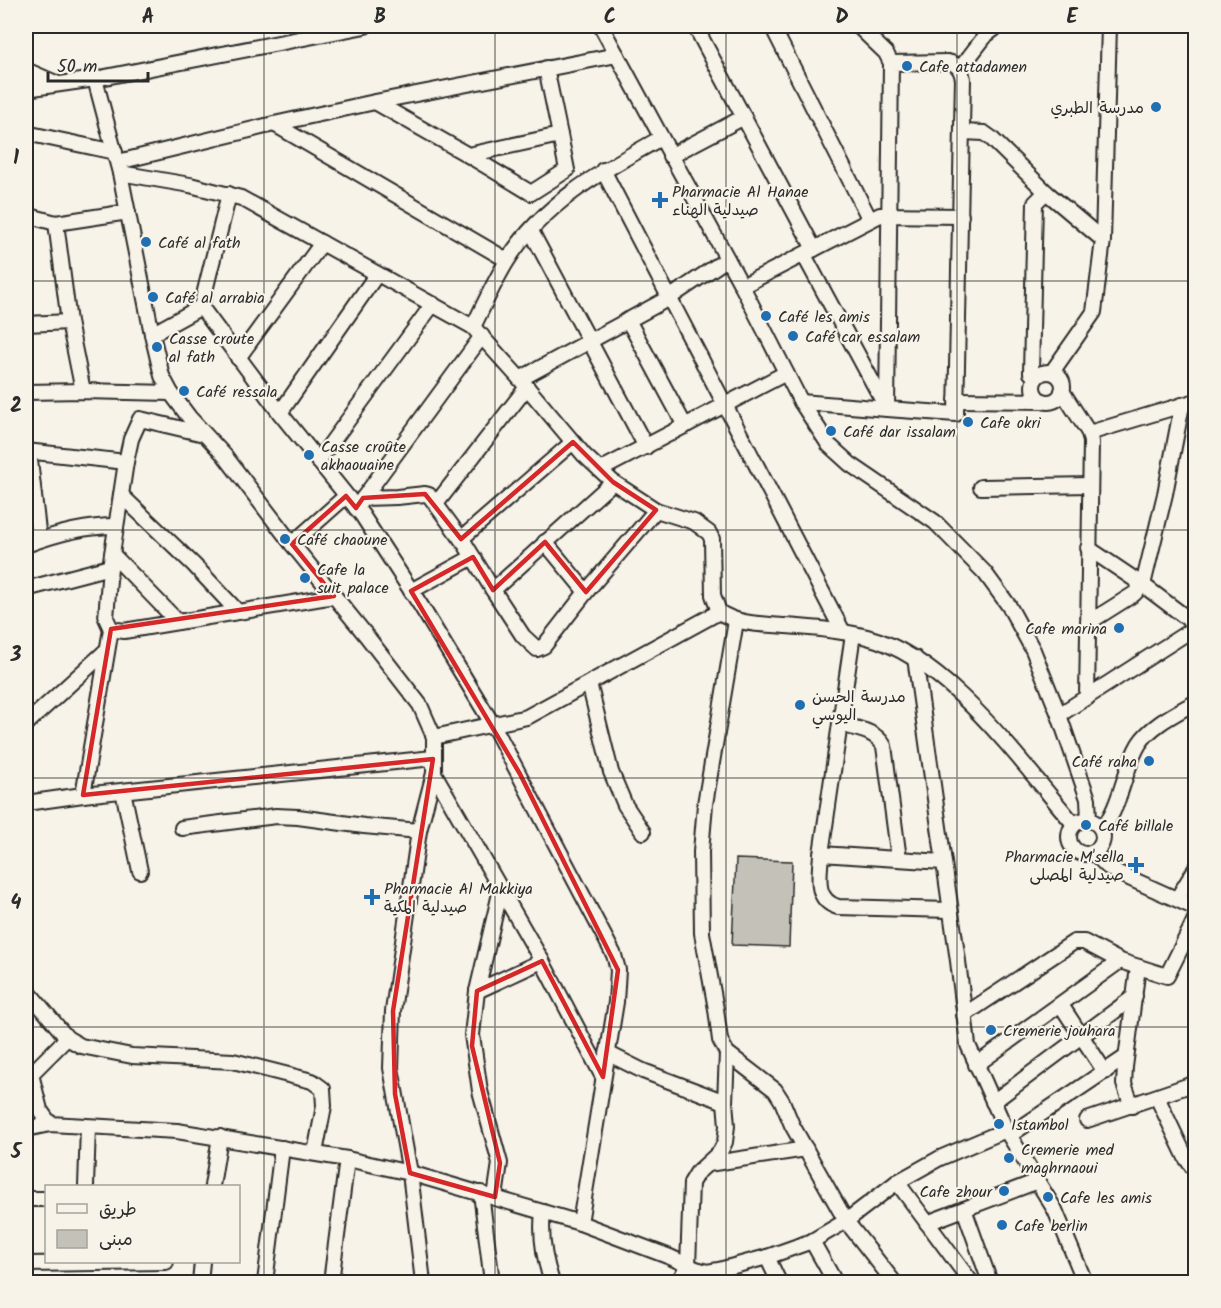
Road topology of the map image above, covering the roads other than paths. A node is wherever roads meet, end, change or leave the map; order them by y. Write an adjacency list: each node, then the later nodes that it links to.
1 (365, 26): 13 (street)
2 (601, 26): 8 (street)
3 (695, 26): 17 (street)
4 (772, 26): 33 (street)
5 (858, 26): 9 (street)
6 (998, 26): 11 (street)
7 (1109, 26): 36 (street)
8 (617, 55): 10 (street); 22 (street)
9 (891, 63): 11 (street); 31 (street)
10 (546, 68): 16 (street); 21 (street)
11 (960, 69): 19 (street)
12 (26, 73): 14 (street)
13 (95, 79): 14 (street); 25 (street)
14 (58, 84): 15 (street)
15 (26, 89)
16 (375, 102): 18 (street); 23 (street)
17 (744, 117): 24 (street); 38 (street)
18 (274, 124): 25 (street); 40 (street)
19 (963, 132): 27 (street); 32 (street)
20 (26, 133): 25 (street)
21 (560, 135): 23 (street); 23 (street)
22 (661, 138): 24 (street); 26 (street)
23 (468, 154)
24 (670, 156): 39 (street)
25 (118, 162): 28 (street); 29 (street)
26 (603, 170): 35 (street); 43 (street)
27 (1046, 192): 36 (street); 55 (street)
28 (229, 194): 37 (street); 45 (street)
29 (128, 212): 34 (street); 50 (street)
30 (26, 215): 34 (street)
31 (889, 215): 32 (street); 33 (street); 67 (street)
32 (961, 216): 62 (street)
33 (870, 220): 38 (street)
34 (56, 223): 47 (street)
35 (531, 231): 40 (street); 51 (street)
36 (1103, 240): 53 (street)
37 (322, 243): 41 (street); 52 (street)
38 (809, 252): 42 (street); 67 (street)
39 (727, 259): 42 (street); 43 (street)
40 (507, 260): 49 (street)
41 (377, 274): 44 (street); 68 (street)
42 (742, 286): 54 (street)
43 (669, 298): 46 (street); 66 (street)
44 (434, 304): 49 (street); 76 (street)
45 (201, 308): 50 (street); 52 (street)
46 (628, 320): 51 (street); 70 (street)
47 (69, 322): 48 (street); 57 (street)
48 (26, 324)
49 (477, 332): 56 (street); 84 (street)
50 (152, 334): 60 (street)
51 (591, 341): 56 (street); 74 (street)
52 (238, 358): 68 (street)
53 (1052, 372): 55 (street); 61 (street)
54 (786, 373): 64 (street); 66 (street)
55 (1036, 377): 63 (street)
56 (524, 383): 73 (street); 85 (street)
57 (83, 391): 58 (street); 59 (street)
58 (26, 392)
59 (139, 392): 60 (street); 69 (street)
60 (171, 393): 72 (street)
61 (1065, 397): 63 (street); 71 (street)
62 (956, 400): 63 (street); 67 (street)
63 (1045, 401)
64 (801, 402): 67 (street); 115 (street)
65 (1189, 403): 71 (street); 96 (street)
66 (726, 404): 70 (street); 109 (street)
67 (887, 409)
68 (279, 413): 76 (street)
69 (140, 419): 72 (street); 77 (street)
70 (685, 426): 74 (street)
71 (1089, 433): 80 (street)
72 (204, 434): 91 (street)
73 (573, 442): 78 (street); 88 (street)
74 (646, 447): 78 (street)
75 (27, 451): 77 (street); 89 (street)
76 (318, 461): 83 (street)
77 (126, 462): 82 (street)
78 (600, 470): 79 (street)
79 (613, 483): 86 (street); 90 (street)
80 (1090, 485): 81 (street); 93 (street)
81 (981, 488)
82 (121, 495): 87 (street); 102 (street)
83 (346, 496): 84 (street); 91 (street)
84 (359, 503): 85 (street); 99 (street)
85 (436, 504): 88 (street)
86 (656, 510): 100 (street); 103 (street)
87 (116, 526): 89 (street); 95 (street)
88 (461, 539): 94 (street)
89 (39, 540): 92 (street)
90 (545, 542): 98 (street); 100 (street)
91 (292, 544): 101 (street)
92 (26, 545)
93 (1089, 548): 96 (street); 106 (street)
94 (473, 557): 98 (street); 99 (street)
95 (111, 560): 97 (street); 105 (street); 108 (street)
96 (1143, 585): 106 (street); 107 (street)
97 (26, 589)
98 (493, 590): 100 (street)
99 (411, 591): 118 (street)
100 (586, 592)
101 (334, 596): 102 (street); 119 (street)
102 (238, 612): 105 (street)
103 (719, 612): 104 (street); 112 (street)
104 (736, 621): 109 (street); 154 (street)
105 (178, 622): 108 (street)
106 (1088, 623): 113 (street)
107 (1196, 626): 113 (street)
108 (111, 629): 110 (street)
109 (848, 633): 111 (street); 117 (street)
110 (107, 650): 116 (street); 123 (street)
111 (915, 658): 126 (street); 134 (street)
112 (589, 683): 118 (street); 130 (street)
113 (1087, 698): 115 (street)
114 (1196, 702): 128 (street)
115 (1059, 715): 125 (street)
116 (26, 724)
117 (840, 724): 132 (street); 133 (street)
118 (493, 725): 119 (street); 153 (street)
119 (434, 737): 120 (street)
120 (433, 758): 121 (street); 122 (street)
121 (434, 773): 129 (street); 137 (street)
122 (123, 791): 123 (street); 136 (street)
123 (83, 795): 124 (street)
124 (26, 803)
125 (1089, 820): 126 (street); 128 (street)
126 (1074, 824): 131 (street)
127 (182, 828): 129 (street)
128 (1102, 829): 131 (street)
129 (419, 831): 177 (street)
130 (643, 832)
131 (1093, 852): 138 (street)
132 (821, 854): 133 (street); 140 (street)
133 (899, 859): 134 (street)
134 (943, 862): 140 (street)
135 (1196, 868): 138 (street)
136 (140, 871)
137 (501, 889): 143 (street); 147 (street)
138 (1177, 899): 139 (street)
139 (1196, 908)
140 (950, 910): 150 (street)
141 (1196, 917): 142 (street)
142 (1192, 939): 145 (street)
143 (542, 961): 147 (street); 159 (street)
144 (1120, 961): 145 (street); 149 (street); 150 (street)
145 (1138, 967): 148 (street)
146 (26, 989): 152 (street)
147 (477, 991): 182 (street)
148 (1135, 996): 151 (street); 155 (street)
149 (1061, 1005): 151 (street); 156 (street)
150 (964, 1015): 156 (street)
151 (1082, 1037): 158 (street); 163 (street)
152 (67, 1038): 157 (street); 173 (street)
153 (607, 1053): 159 (street); 162 (street)
154 (727, 1053): 162 (street); 172 (street)
155 (1126, 1058): 158 (street); 164 (street)
156 (976, 1065): 163 (street)
157 (28, 1071): 166 (street)
158 (1105, 1072): 169 (street)
159 (603, 1077): 189 (street)
160 (1196, 1083): 161 (street)
161 (1157, 1097): 164 (street); 176 (street)
162 (725, 1102): 175 (street)
163 (993, 1102): 169 (street)
164 (1132, 1106): 165 (street)
165 (1087, 1120)
166 (50, 1124): 167 (street); 168 (street)
167 (88, 1127): 170 (street); 180 (street)
168 (26, 1129)
169 (1008, 1133): 178 (street); 179 (street)
170 (220, 1137): 171 (street); 181 (street)
171 (282, 1148): 173 (street); 198 (street)
172 (806, 1149): 175 (street); 187 (street)
173 (315, 1153): 174 (street)
174 (347, 1159): 177 (street); 199 (street)
175 (708, 1164): 195 (street)
176 (1196, 1172)
177 (410, 1173): 182 (street); 200 (street)
178 (1038, 1181): 185 (street); 209 (street)
179 (897, 1182): 187 (street); 188 (street)
180 (86, 1185)
181 (212, 1185)
182 (488, 1195): 186 (street); 201 (street)
183 (26, 1199): 184 (street)
184 (45, 1199)
185 (964, 1209): 188 (street); 208 (street)
186 (543, 1212): 189 (street); 202 (street)
187 (846, 1221): 190 (street); 206 (street)
188 (927, 1222): 207 (street)
189 (580, 1223): 195 (street)
190 (812, 1241): 191 (street); 205 (street)
191 (767, 1257): 196 (street); 204 (street)
192 (88, 1263): 194 (street)
193 (202, 1263): 197 (street)
194 (26, 1264)
195 (688, 1266): 196 (street); 203 (street)
196 (703, 1277)
197 (200, 1282)
198 (265, 1282)
199 (331, 1282)
200 (423, 1282)
201 (492, 1282)
202 (552, 1282)
203 (678, 1282)
204 (779, 1282)
205 (835, 1282)
206 (894, 1282)
207 (971, 1282)
208 (990, 1282)
209 (1085, 1282)

